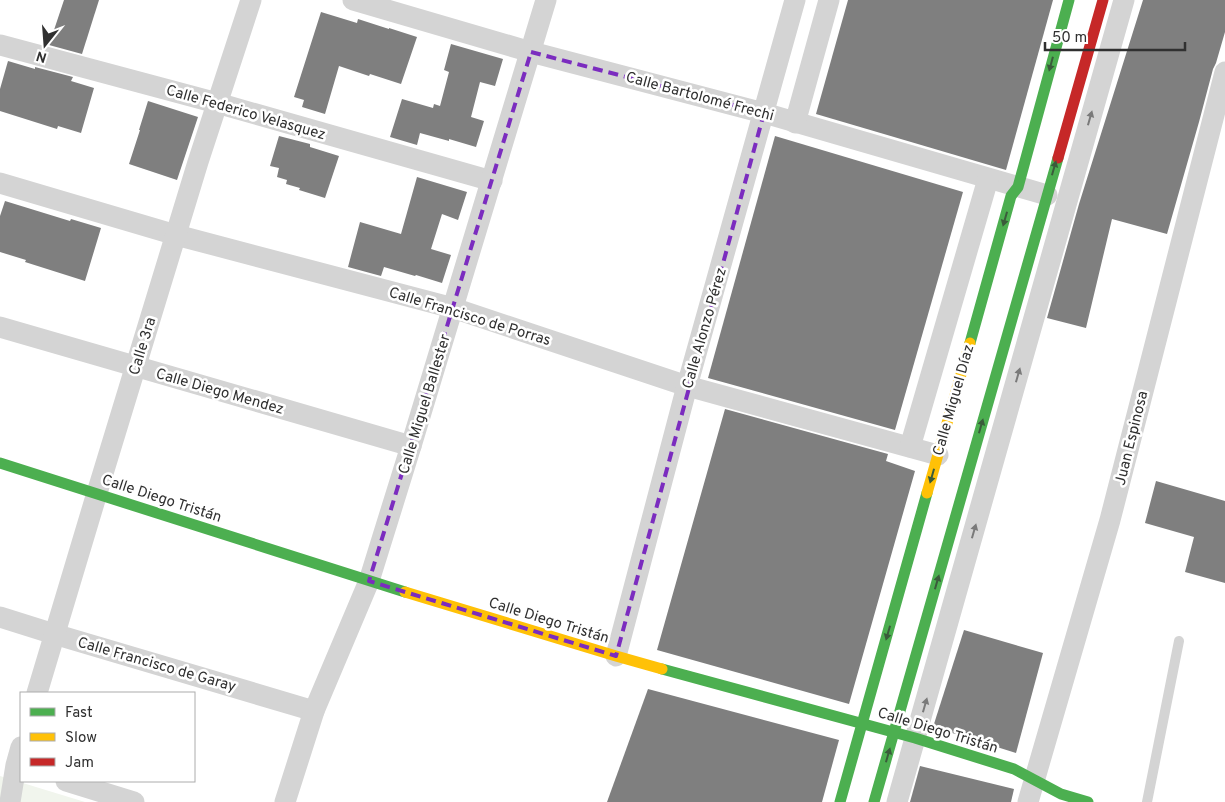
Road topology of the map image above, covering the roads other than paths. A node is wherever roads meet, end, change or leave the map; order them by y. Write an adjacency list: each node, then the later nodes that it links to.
1 (251, 0): 12 (street, Calle 3ra)
2 (353, 0): 10 (street, Calle Bartolomé Frechi)
3 (546, 0): 10 (street, Calle Miguel Ballester)
4 (795, 0): 13 (street, Calle Alonzo Pérez)
5 (829, 0): 14 (street)
6 (1069, 0): 18 (street, Calle Miguel Díaz, one-way to 18)
7 (1103, 0): 19 (street, one-way to 7)
8 (1124, 0): 39 (street, one-way to 8)
9 (0, 45): 12 (street, Calle Federico Velasquez)
10 (531, 52): 13 (street, Calle Bartolomé Frechi); 16 (street, Calle Miguel Ballester)
11 (1225, 72): 41 (street, Juan Espinosa)
12 (217, 103): 16 (street, Calle Federico Velasquez); 20 (street, Calle 3ra)
13 (764, 113): 14 (street, Calle Bartolomé Frechi); 24 (street, Calle Alonzo Pérez)
14 (795, 122): 15 (street, Calle Bartolomé Frechi)
15 (988, 178): 18 (street, Calle Bartolomé Frechi); 26 (street)
16 (492, 181): 21 (street, Calle Miguel Ballester)
17 (0, 183): 20 (street, Calle Francisco de Porras)
18 (1018, 187): 19 (street, Calle Bartolomé Frechi); 27 (street, Calle Miguel Díaz, one-way to 27)
19 (1046, 195): 38 (street, one-way to 19)
20 (176, 235): 21 (street, Calle Francisco de Porras); 23 (street, Calle 3ra)
21 (453, 308): 24 (street, Calle Francisco de Porras); 25 (street, Calle Miguel Ballester)
22 (0, 327): 23 (street, Calle Diego Mendez)
23 (136, 366): 25 (street, Calle Diego Mendez); 29 (street, Calle 3ra)
24 (687, 386): 26 (street, Calle Francisco de Porras); 34 (street, Calle Alonzo Pérez)
25 (412, 446): 30 (street, Calle Miguel Ballester)
26 (910, 447): 27 (street, Calle Francisco de Porras)
27 (938, 455): 37 (street, Calle Miguel Díaz, one-way to 37)
28 (0, 463): 29 (street, Calle Diego Tristán)
29 (97, 493): 30 (street, Calle Diego Tristán); 32 (street, Calle 3ra)
30 (369, 581): 34 (street, Calle Diego Tristán); 36 (street, Calle Miguel Ballester)
31 (0, 616): 32 (street, Calle Francisco de Garay)
32 (54, 634): 35 (street, Calle 3ra); 36 (street, Calle Francisco de Garay)
33 (1179, 641): 51 (lane)
34 (616, 656): 37 (street, Calle Diego Tristán)
35 (37, 692)
36 (314, 711): 45 (street, Calle Miguel Ballester)
37 (863, 724): 38 (street, Calle Diego Tristán); 46 (street, Calle Miguel Díaz)
38 (894, 732): 39 (street, Calle Diego Tristán); 47 (street, one-way to 38)
39 (915, 738): 41 (street, Calle Diego Tristán); 48 (street)
40 (15, 760): 43 (street)
41 (1034, 780): 49 (street, Juan Espinosa); 50 (street, Calle Diego Tristán)
42 (69, 782): 44 (street)
43 (10, 802)
44 (134, 802)
45 (285, 802)
46 (840, 802)
47 (874, 802)
48 (897, 802)
49 (1028, 802)
50 (1088, 802)
51 (1147, 802)

